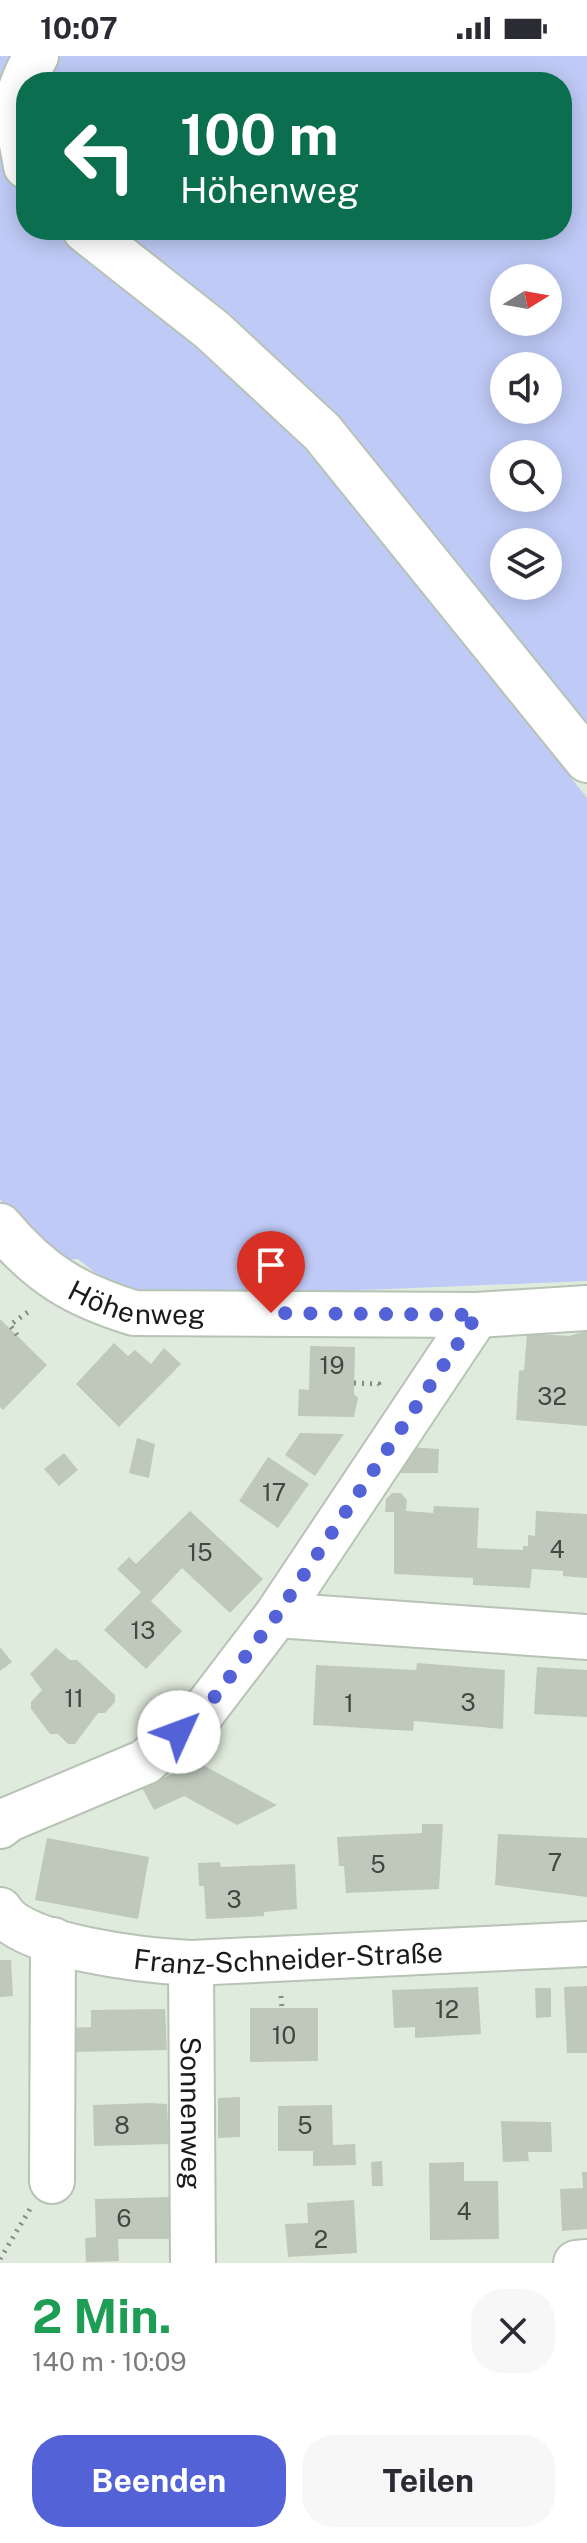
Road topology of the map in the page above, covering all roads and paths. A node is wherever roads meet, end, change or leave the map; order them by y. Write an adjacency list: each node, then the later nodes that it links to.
1 (98, 240): 2 (street)
2 (587, 760)
3 (0, 1226): 5 (street, Höhenweg)
4 (587, 1308): 5 (street, Höhenweg)
5 (477, 1315): 8 (street)
6 (354, 1383): 7 (path)
7 (379, 1384)
8 (277, 1615): 9 (street); 10 (street)
9 (587, 1637)
10 (0, 1826)
11 (0, 1910): 12 (street, Franz-Schneider-Straße)
12 (53, 1940): 14 (street, Franz-Schneider-Straße); 15 (street)
13 (587, 1944): 14 (street, Franz-Schneider-Straße)
14 (191, 1963): 18 (street, Sonnenweg)
15 (52, 2181): 16 (path)
16 (0, 2259)
17 (587, 2262): 19 (street)
18 (193, 2263)
19 (576, 2263)

